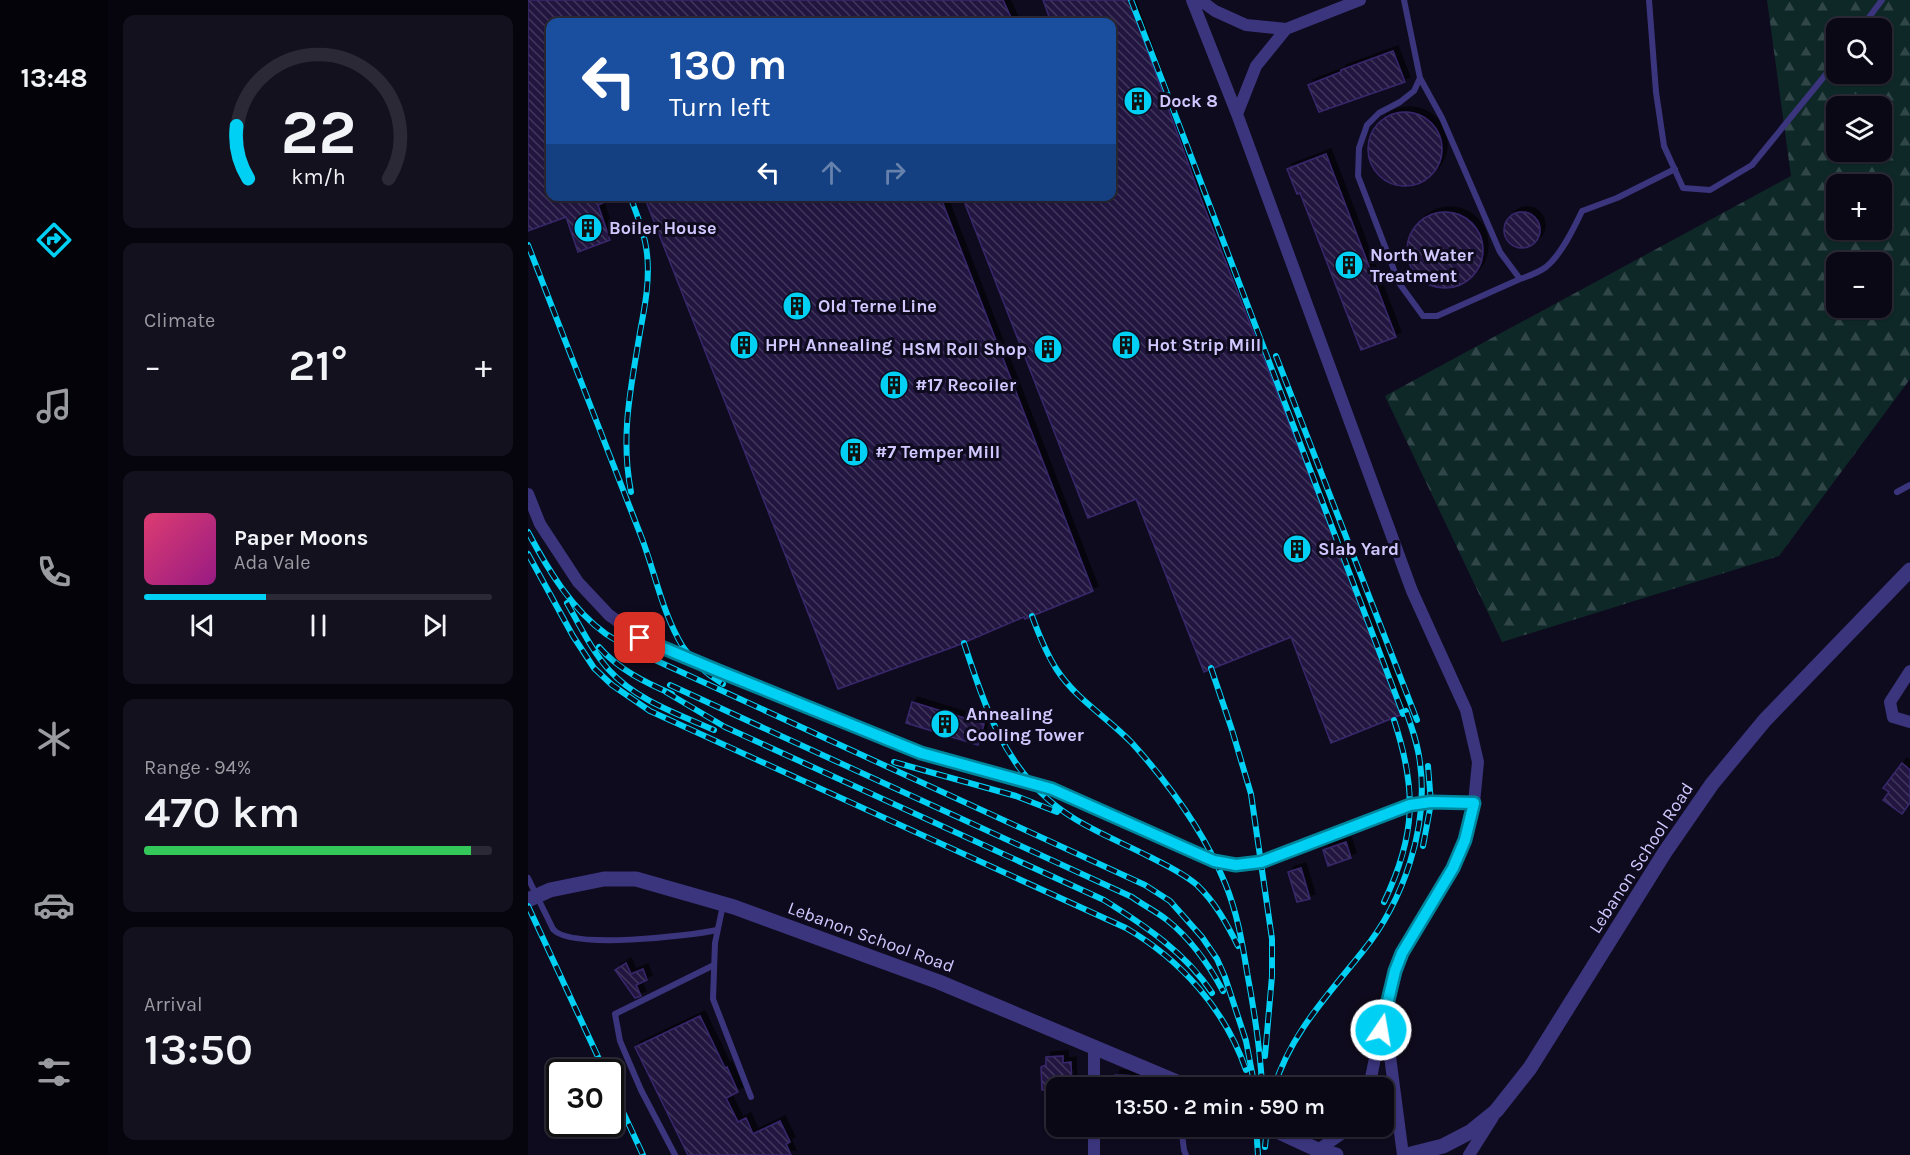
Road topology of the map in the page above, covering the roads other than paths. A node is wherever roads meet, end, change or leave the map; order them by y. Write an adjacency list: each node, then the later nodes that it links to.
1 (1192, 0): 11 (street)
2 (1200, 0): 8 (street)
3 (1360, 0): 8 (street)
4 (1404, 0): 10 (lane)
5 (1649, 0): 12 (lane)
6 (1882, 0): 7 (lane)
7 (1868, 18)
8 (1286, 29): 11 (street)
9 (1826, 74): 12 (lane)
10 (1420, 78): 13 (lane); 13 (lane)
11 (1237, 114): 20 (street)
12 (1674, 169): 13 (lane)
13 (1520, 279)
14 (1910, 484): 15 (lane)
15 (1897, 492)
16 (528, 494): 20 (street)
17 (1910, 570): 32 (street, Lebanon School Road)
18 (1910, 671): 19 (street)
19 (1910, 722)
20 (1474, 803): 26 (street)
21 (528, 878): 24 (lane, bridge)
22 (528, 900): 23 (street, Lebanon School Road)
23 (723, 904): 24 (lane); 27 (street, Lebanon School Road)
24 (717, 930): 25 (lane)
25 (714, 965): 31 (lane); 38 (lane)
26 (1384, 1013): 30 (street); 42 (street)
27 (1094, 1046): 28 (street); 29 (street, Lebanon School Road)
28 (1094, 1077)
29 (1164, 1077)
30 (1371, 1077)
31 (751, 1097)
32 (1496, 1111): 42 (street, Lebanon School Road); 43 (street)
33 (1094, 1137): 39 (street)
34 (1182, 1137): 40 (lane)
35 (1290, 1137): 37 (street)
36 (1337, 1137): 37 (street)
37 (1318, 1150): 41 (street)
38 (675, 1155)
39 (1094, 1155)
40 (1186, 1155)
41 (1336, 1155)
42 (1405, 1155)
43 (1469, 1155)

